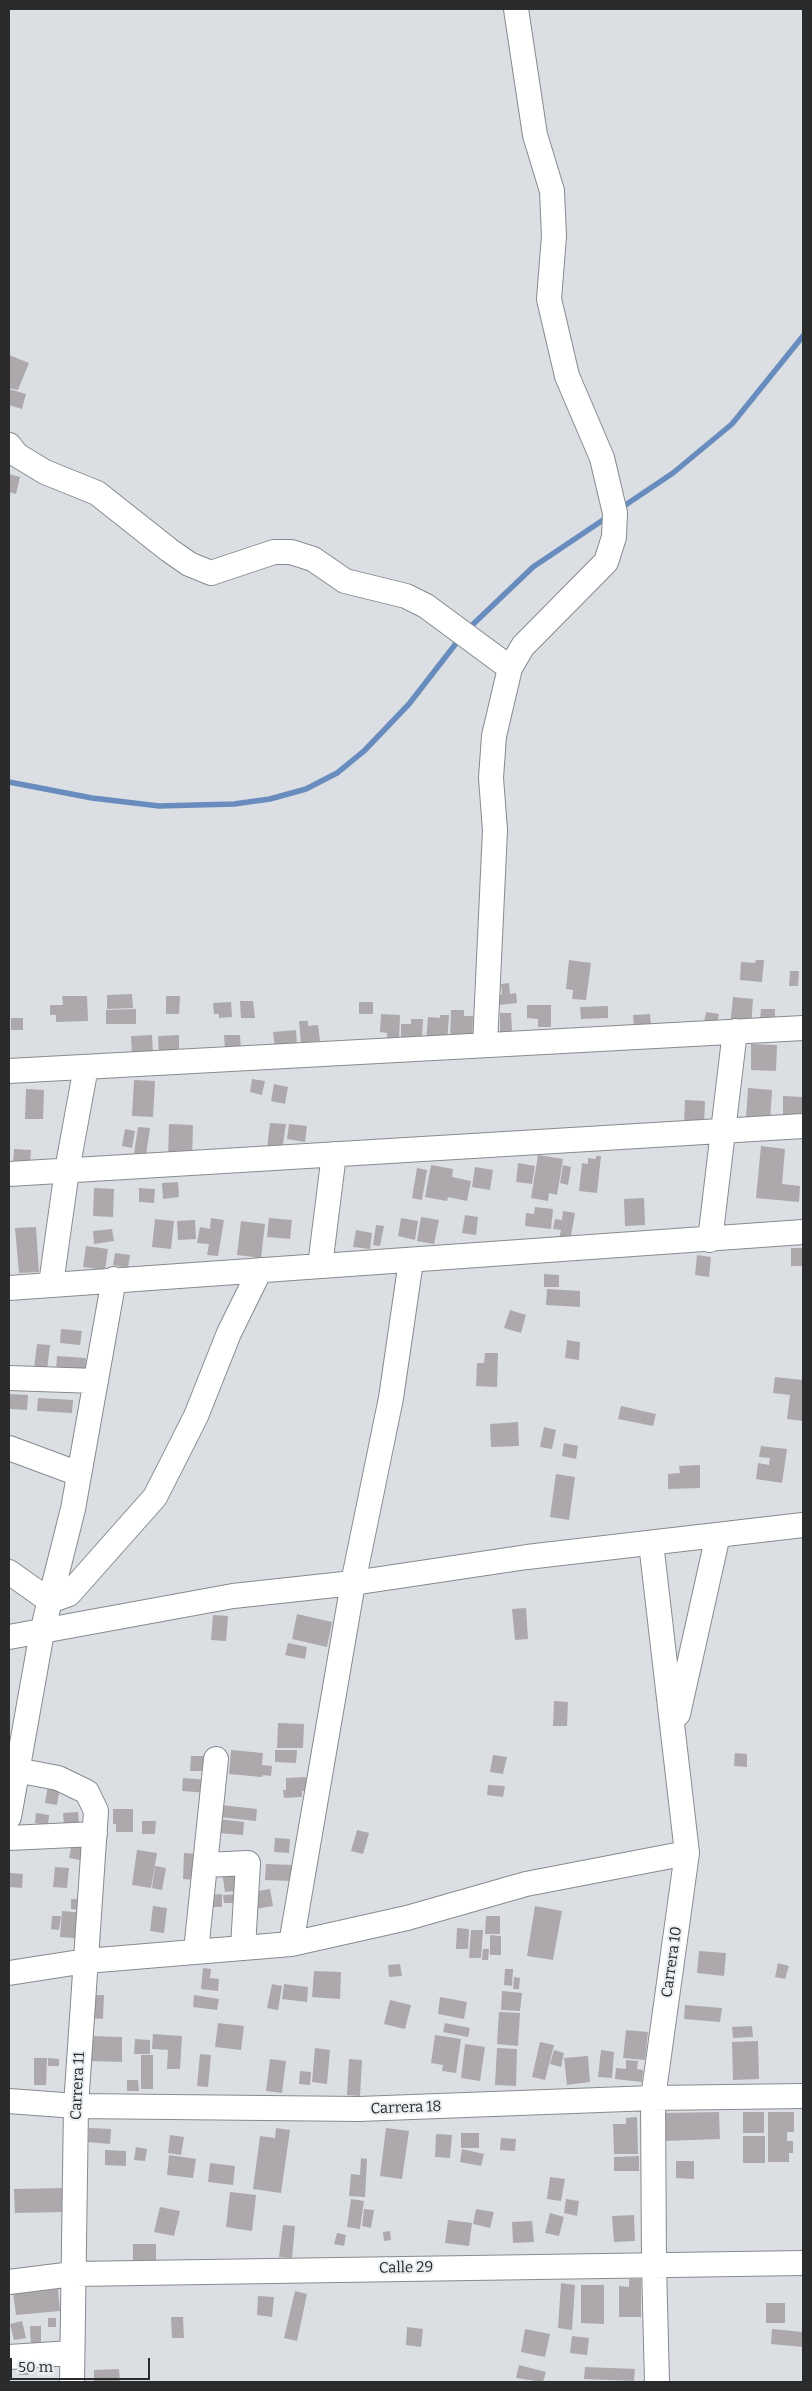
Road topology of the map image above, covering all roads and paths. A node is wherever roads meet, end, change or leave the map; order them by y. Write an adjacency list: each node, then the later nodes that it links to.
1 (516, 9): 3 (street)
2 (9, 445): 3 (street)
3 (510, 668): 6 (street)
4 (803, 1028): 5 (street)
5 (735, 1031): 6 (street); 10 (street)
6 (485, 1045): 7 (street)
7 (86, 1067): 8 (street); 12 (street)
8 (9, 1071)
9 (803, 1126): 10 (street)
10 (723, 1131): 11 (street); 15 (street)
11 (334, 1154): 12 (street); 17 (street)
12 (67, 1170): 13 (street); 20 (street)
13 (9, 1174)
14 (803, 1232): 15 (street)
15 (710, 1240): 16 (street)
16 (411, 1261): 17 (street); 30 (street)
17 (320, 1266): 18 (street)
18 (260, 1270): 19 (street); 31 (street)
19 (114, 1279): 20 (street); 23 (street)
20 (51, 1284): 21 (street)
21 (9, 1288)
22 (9, 1378): 23 (street)
23 (96, 1381): 25 (street)
24 (9, 1448): 25 (street)
25 (79, 1474): 31 (street)
26 (803, 1525): 27 (street)
27 (718, 1535): 28 (street); 34 (street)
28 (651, 1543): 30 (street); 34 (street, Carrera 10)
29 (9, 1572): 31 (street)
30 (353, 1583): 32 (street); 42 (street)
31 (50, 1601): 32 (street)
32 (42, 1632): 33 (street); 36 (street)
33 (9, 1637)
34 (674, 1733): 40 (street, Carrera 10)
35 (216, 1759): 41 (street)
36 (16, 1770): 37 (street); 38 (street, Carrera 11)
37 (9, 1817)
38 (95, 1834): 39 (street); 45 (street, Carrera 11)
39 (9, 1838)
40 (686, 1853): 42 (street); 48 (street, Carrera 10)
41 (205, 1865): 43 (street); 44 (street)
42 (291, 1944): 43 (street)
43 (243, 1947): 44 (street)
44 (196, 1951): 45 (street)
45 (86, 1961): 46 (street); 50 (street, Carrera 11)
46 (9, 1973)
47 (803, 2096): 48 (street, Carrera 18)
48 (653, 2098): 50 (street, Carrera 18); 52 (street, Carrera 10)
49 (9, 2101): 50 (street, Carrera 18)
50 (76, 2106): 53 (street, Carrera 11)
51 (803, 2263): 52 (street, Calle 29)
52 (654, 2265): 53 (street, Calle 29); 58 (street, Carrera 10)
53 (73, 2274): 54 (street, Calle 29); 55 (street, Carrera 11)
54 (9, 2282)
55 (72, 2353): 56 (street); 57 (street, Carrera 11)
56 (9, 2357)
57 (72, 2382)
58 (657, 2382)

